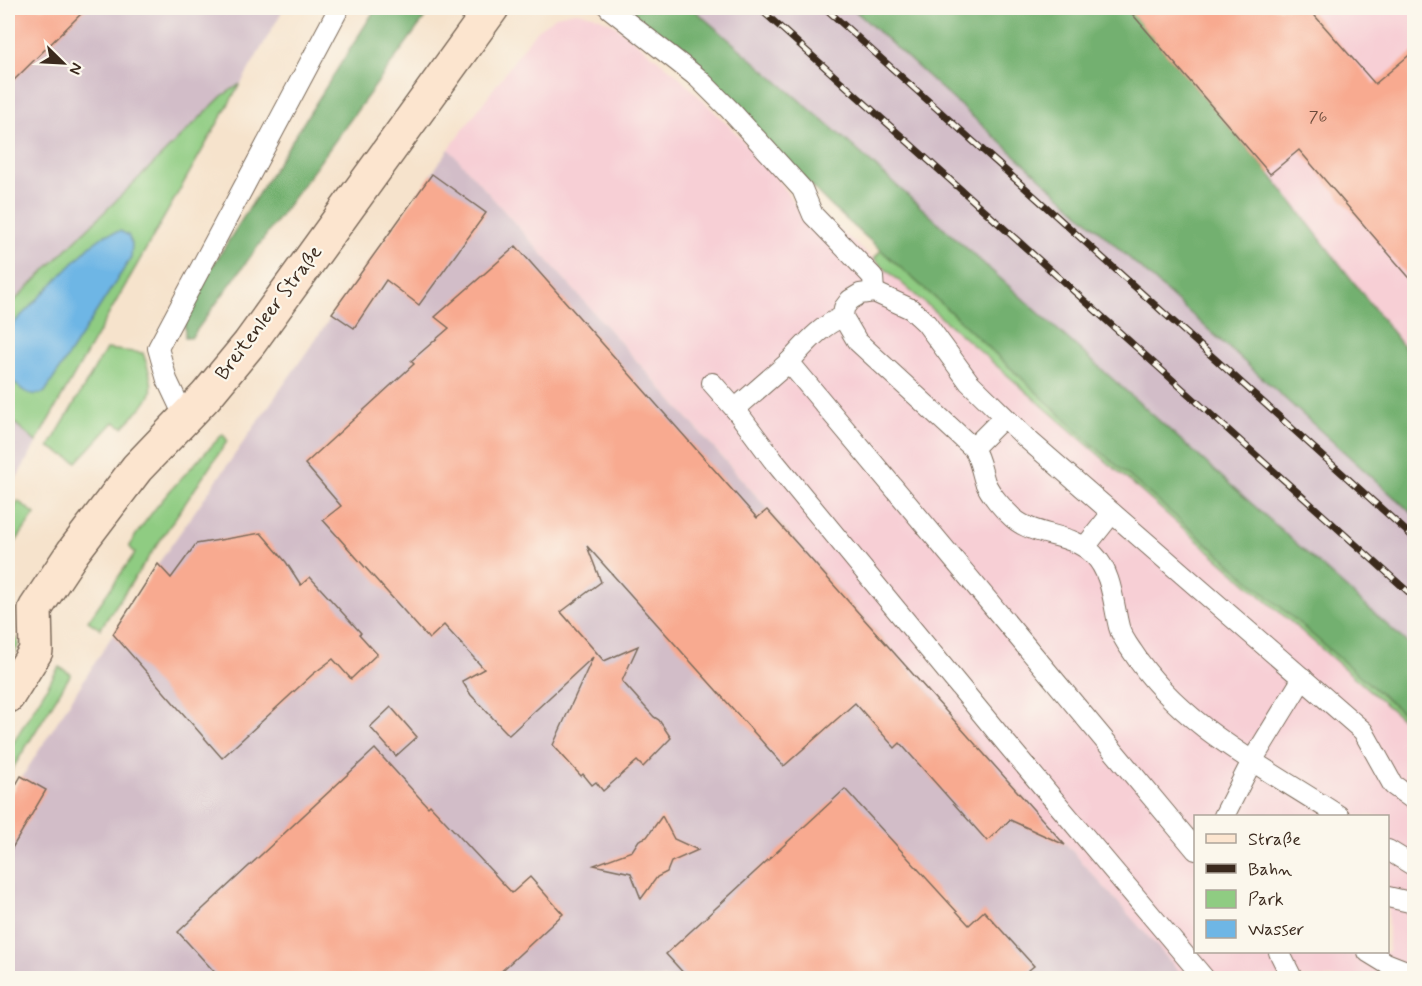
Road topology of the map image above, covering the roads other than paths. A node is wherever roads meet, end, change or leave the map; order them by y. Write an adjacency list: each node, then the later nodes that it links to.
1 (339, 8): 10 (lane)
2 (492, 8): 10 (main road, Breitenleer Straße)
3 (609, 8): 4 (lane)
4 (874, 291): 5 (lane); 9 (lane)
5 (843, 317): 6 (lane); 11 (lane)
6 (789, 362): 8 (lane); 21 (lane)
7 (712, 383): 8 (lane)
8 (735, 409): 29 (lane)
9 (1004, 417): 11 (lane); 12 (lane)
10 (185, 418): 14 (main road, Breitenleer Straße)
11 (973, 448): 13 (lane)
12 (1112, 513): 13 (lane); 15 (lane)
13 (1085, 547): 17 (lane)
14 (21, 614): 16 (main road, Breitenleer Straße)
15 (1303, 678): 17 (lane); 18 (lane)
16 (8, 696)
17 (1252, 761): 19 (lane); 20 (lane)
18 (1414, 800)
19 (1225, 815)
20 (1337, 815)
21 (1194, 848)
22 (1389, 851): 23 (lane)
23 (1414, 866)
24 (1389, 897): 25 (lane)
25 (1414, 903)
26 (1280, 953): 30 (lane)
27 (1371, 953): 28 (lane)
28 (1414, 974)
29 (1204, 978)
30 (1292, 978)

